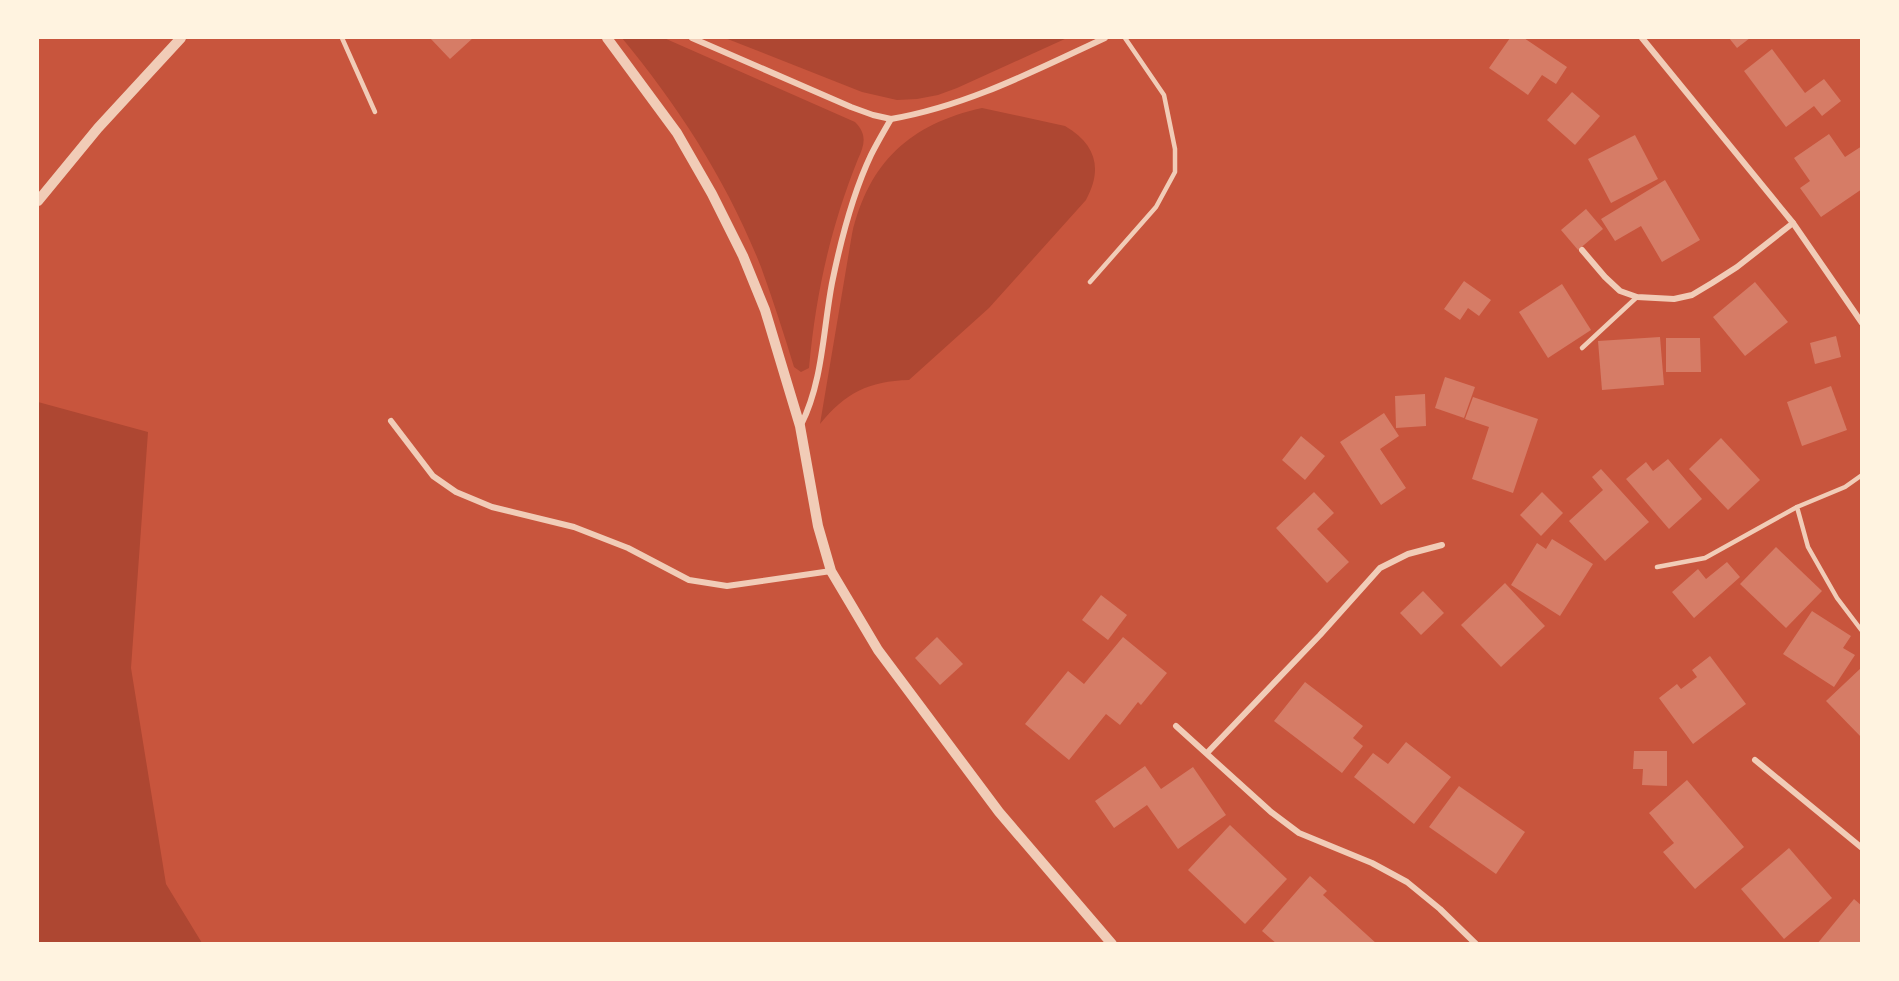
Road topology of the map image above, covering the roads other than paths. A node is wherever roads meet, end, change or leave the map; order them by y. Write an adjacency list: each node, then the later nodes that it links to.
1 (181, 38): 10 (street)
2 (342, 38): 8 (lane)
3 (607, 38): 18 (street)
4 (692, 38): 9 (street)
5 (1105, 38): 9 (street)
6 (1125, 38): 13 (lane)
7 (1642, 38): 11 (street)
8 (375, 112)
9 (891, 119): 18 (street)
10 (38, 201)
11 (1793, 223): 14 (street); 15 (street)
12 (1582, 250): 14 (street)
13 (1090, 282)
14 (1637, 297): 16 (lane)
15 (1862, 323)
16 (1582, 348)
17 (391, 421): 23 (street)
18 (800, 426): 23 (street)
19 (1862, 475): 20 (lane)
20 (1797, 507): 22 (lane); 24 (lane)
21 (1442, 545): 26 (street)
22 (1658, 567)
23 (831, 571): 29 (street)
24 (1862, 631)
25 (1176, 726): 26 (street)
26 (1207, 753): 30 (street)
27 (1755, 760): 28 (street)
28 (1862, 849)
29 (1112, 944)
30 (1476, 944)

